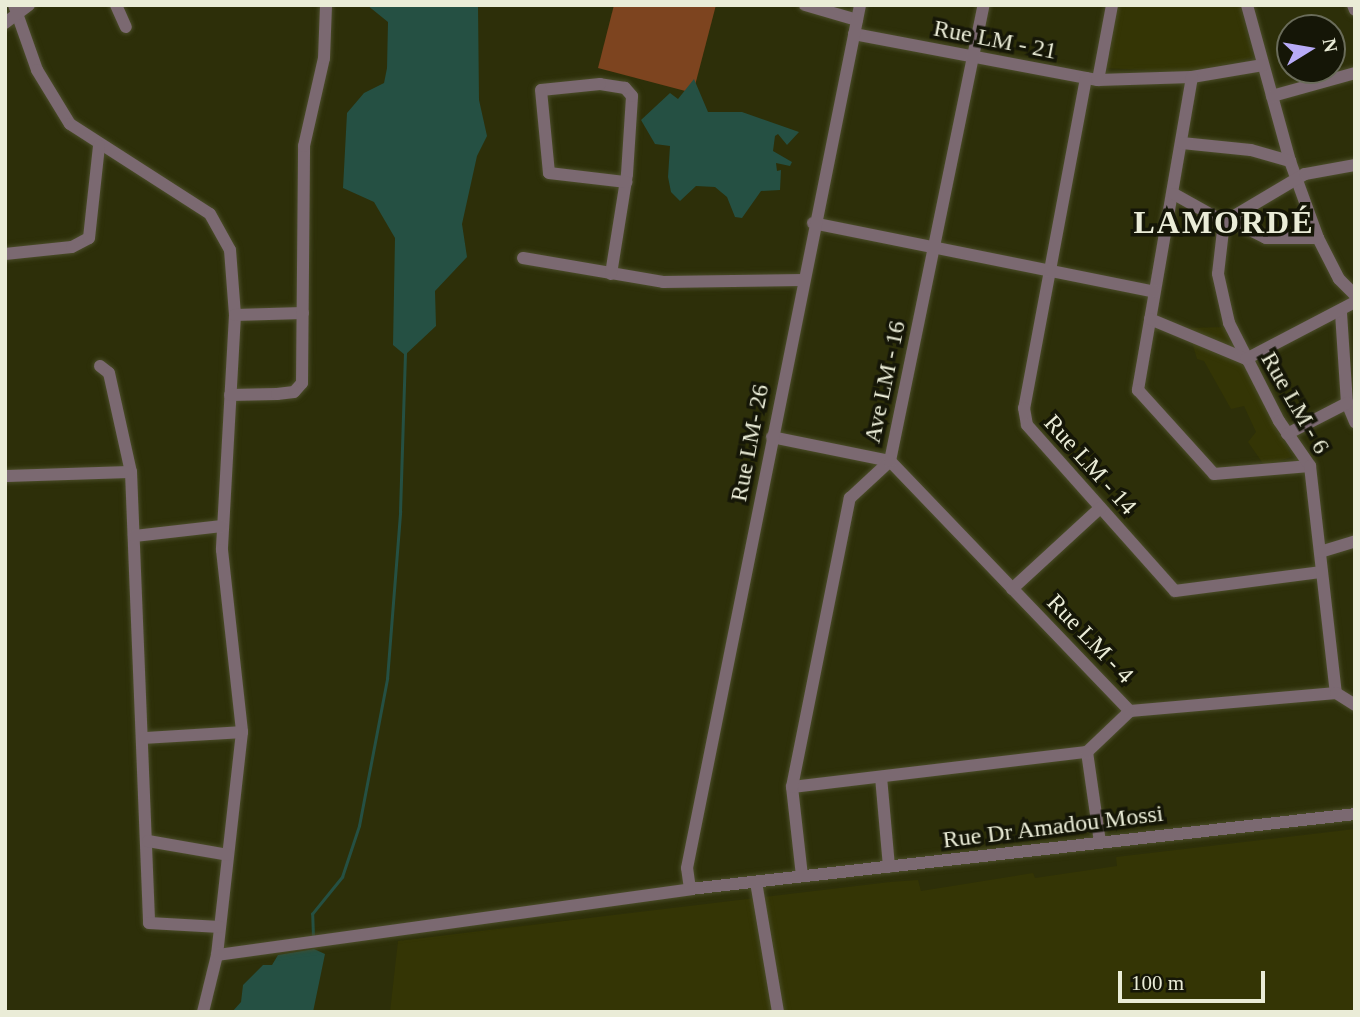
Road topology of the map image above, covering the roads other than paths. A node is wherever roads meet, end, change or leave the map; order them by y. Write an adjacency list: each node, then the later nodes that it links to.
1 (29, 5): 9 (street)
2 (116, 5): 11 (street)
3 (326, 5): 38 (street)
4 (805, 5): 10 (street)
5 (860, 5): 10 (street, Rue LM- 26)
6 (984, 5): 13 (street, Ave LM - 16)
7 (1112, 5): 17 (street, Rue LM - 14)
8 (1247, 5): 14 (street)
9 (11, 15): 20 (street)
10 (857, 20): 12 (street, Rue LM- 26)
11 (126, 27)
12 (854, 34): 13 (street, Rue LM - 21); 27 (street, Rue LM- 26)
13 (973, 58): 17 (street, Rue LM - 21); 29 (street, Ave LM - 16)
14 (1263, 65): 16 (street, Rue LM - 21); 18 (street)
15 (1355, 73): 18 (street)
16 (1192, 77): 17 (street, Rue LM - 21); 19 (street)
17 (1092, 79): 32 (street, Rue LM - 14)
18 (1272, 96): 21 (street)
19 (1182, 144): 21 (street); 25 (street)
20 (99, 146): 30 (street); 40 (street)
21 (1290, 161): 23 (street)
22 (1355, 165): 23 (street)
23 (1296, 180): 26 (street); 28 (street)
24 (626, 182): 24 (street); 33 (street)
25 (1174, 194): 26 (street); 35 (street)
26 (1227, 221): 28 (street); 42 (street, Rue LM - 6)
27 (813, 223): 29 (street); 34 (street, Rue LM- 26)
28 (1318, 238): 36 (street)
29 (934, 249): 32 (street); 50 (street, Ave LM - 16)
30 (5, 254)
31 (523, 258): 33 (street)
32 (1050, 271): 35 (street); 54 (street, Rue LM - 14)
33 (611, 274): 34 (street)
34 (803, 280): 49 (street, Rue LM- 26)
35 (1154, 292): 41 (street)
36 (1355, 295)
37 (1355, 302): 39 (street)
38 (303, 313): 40 (street); 45 (street)
39 (1340, 313): 42 (street); 43 (street)
40 (235, 315): 45 (street)
41 (1150, 320): 42 (street); 51 (street)
42 (1246, 359): 48 (street, Rue LM - 6)
43 (1349, 365): 46 (street)
44 (100, 366): 52 (street)
45 (230, 395): 55 (street)
46 (1347, 403): 47 (street); 48 (street)
47 (1355, 422)
48 (1287, 434): 51 (street, Rue LM - 6)
49 (772, 437): 50 (street); 76 (street, Rue LM- 26)
50 (890, 461): 60 (street, Rue LM - 4); 68 (street, Ave LM - 16)
51 (1310, 466): 58 (street, Rue LM - 6)
52 (131, 472): 53 (street); 56 (street)
53 (5, 476)
54 (1100, 508): 59 (street, Rue LM - 14); 60 (street)
55 (222, 526): 56 (street); 64 (street)
56 (134, 536): 65 (street)
57 (1355, 541): 58 (street)
58 (1320, 552): 59 (street, Rue LM - 6)
59 (1322, 572): 61 (street, Rue LM - 6)
60 (1012, 589): 63 (street, Rue LM - 4)
61 (1336, 693): 62 (street); 63 (street, Rue LM - 4)
62 (1355, 705)
63 (1130, 711): 66 (street)
64 (243, 732): 65 (street); 72 (street)
65 (144, 738): 70 (street)
66 (1087, 752): 67 (street); 71 (street)
67 (881, 777): 68 (street); 73 (street)
68 (792, 787): 74 (street, Ave LM - 16)
69 (1355, 814): 71 (street, Rue Dr Amadou Mossi)
70 (148, 841): 72 (street); 77 (street)
71 (1100, 842): 73 (street, Rue Dr Amadou Mossi)
72 (228, 855): 77 (street)
73 (889, 867): 74 (street, Rue Dr Amadou Mossi)
74 (802, 876): 75 (street, Rue Dr Amadou Mossi)
75 (756, 882): 76 (street, Rue Dr Amadou Mossi); 80 (street)
76 (690, 889): 78 (street, Rue Dr Amadou Mossi)
77 (220, 927): 78 (street)
78 (217, 955): 79 (street)
79 (204, 1012)
80 (778, 1012)

